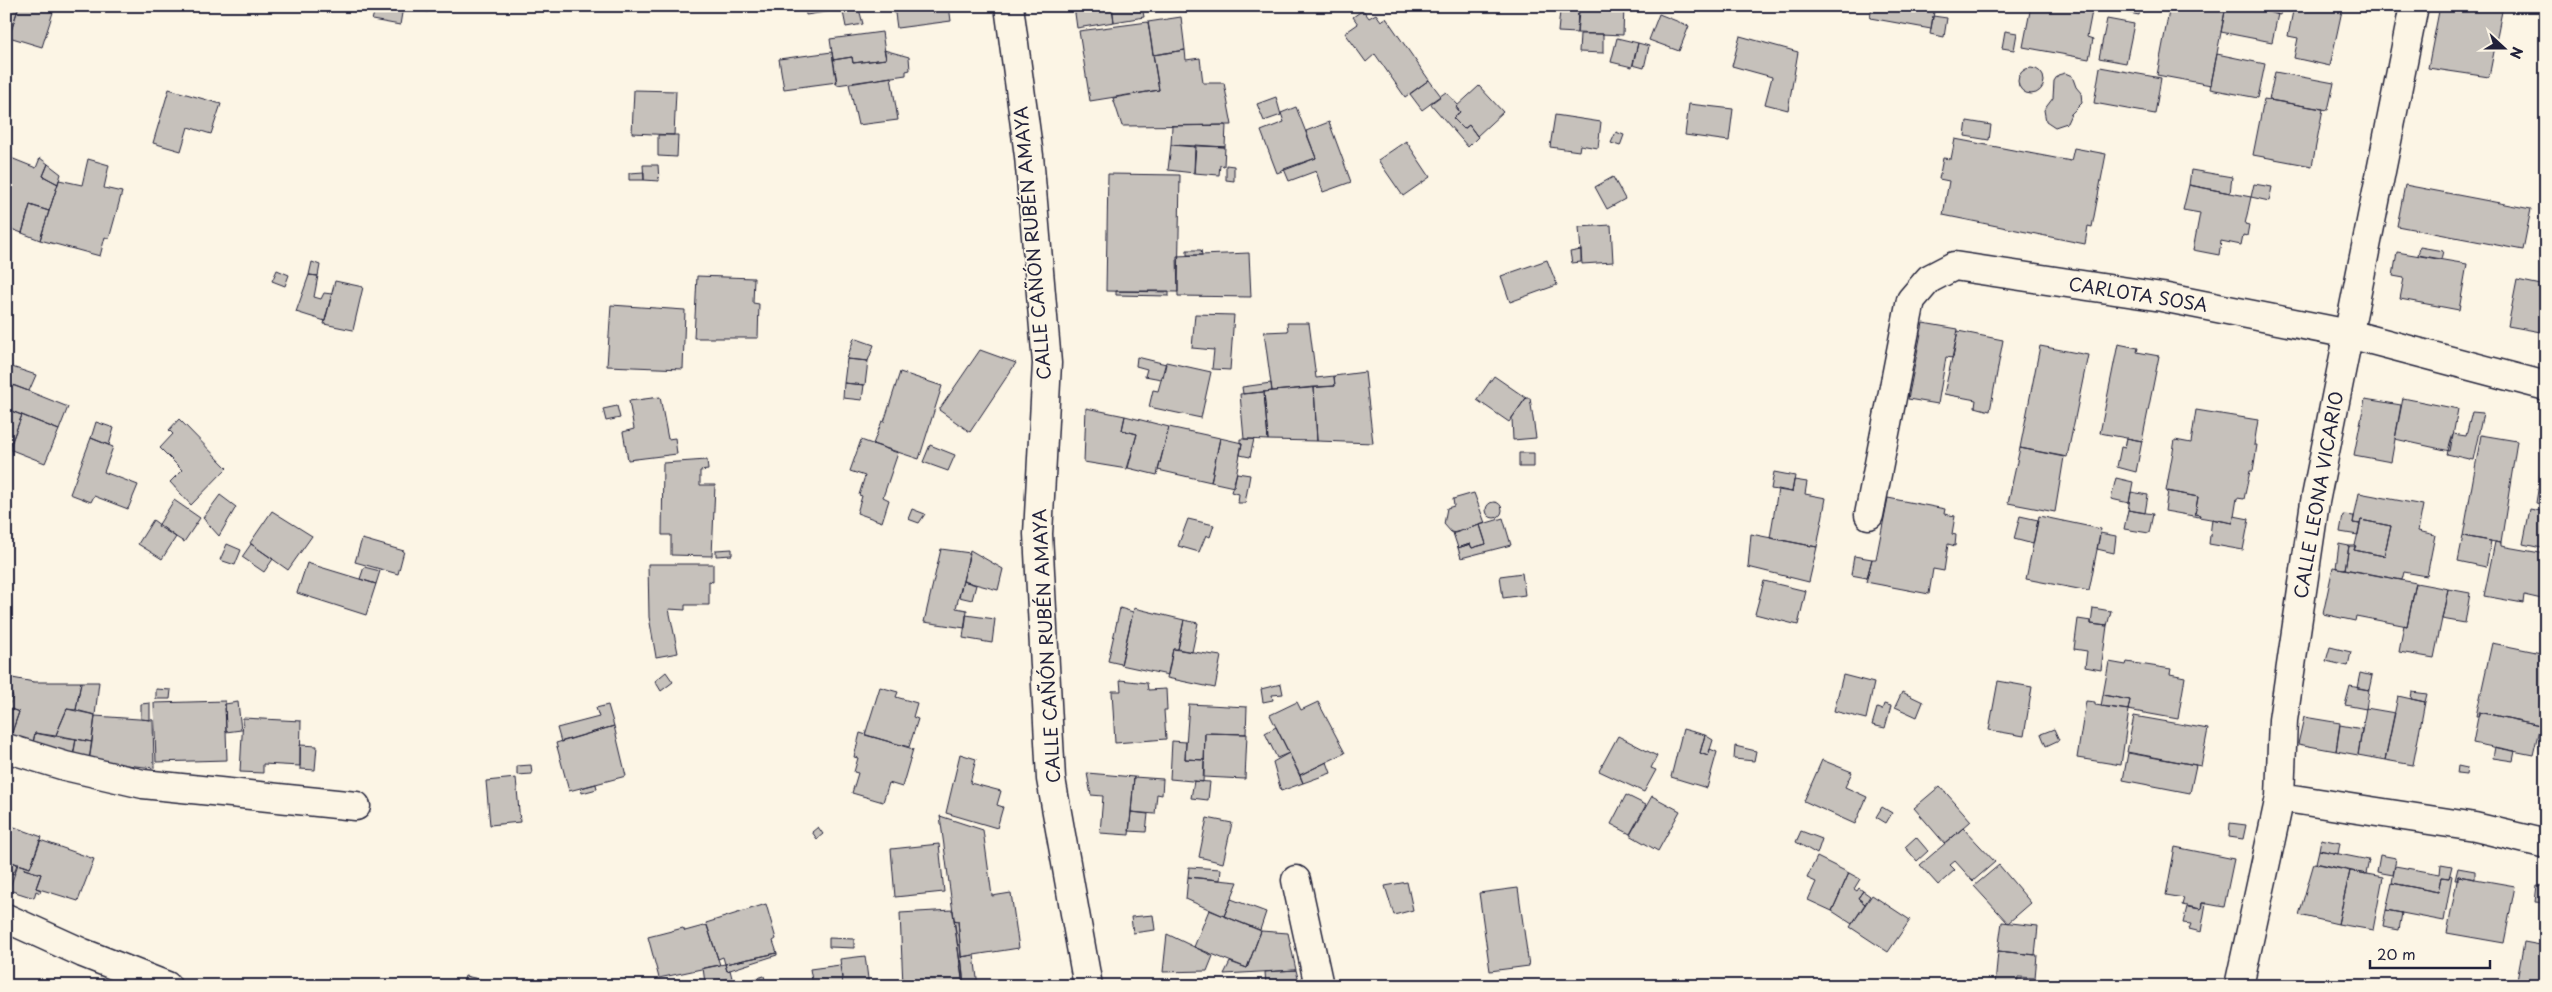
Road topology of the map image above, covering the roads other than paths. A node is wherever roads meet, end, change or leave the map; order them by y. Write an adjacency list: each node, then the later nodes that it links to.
1 (1009, 6): 13 (street, CALLE CAÑÓN RUBÉN AMAYA)
2 (2414, 6): 3 (street, CALLE LEONA VICARIO)
3 (2349, 334): 4 (street, CARLOTA SOSA); 5 (street, CARLOTA SOSA); 7 (street, CALLE LEONA VICARIO)
4 (2546, 386)
5 (1869, 515)
6 (6, 748): 8 (street)
7 (2280, 797): 9 (street); 15 (street, CALLE LEONA VICARIO)
8 (356, 806)
9 (2546, 844)
10 (1296, 880): 14 (street)
11 (6, 918): 12 (street)
12 (168, 986)
13 (1088, 986)
14 (1319, 986)
15 (2239, 986)

